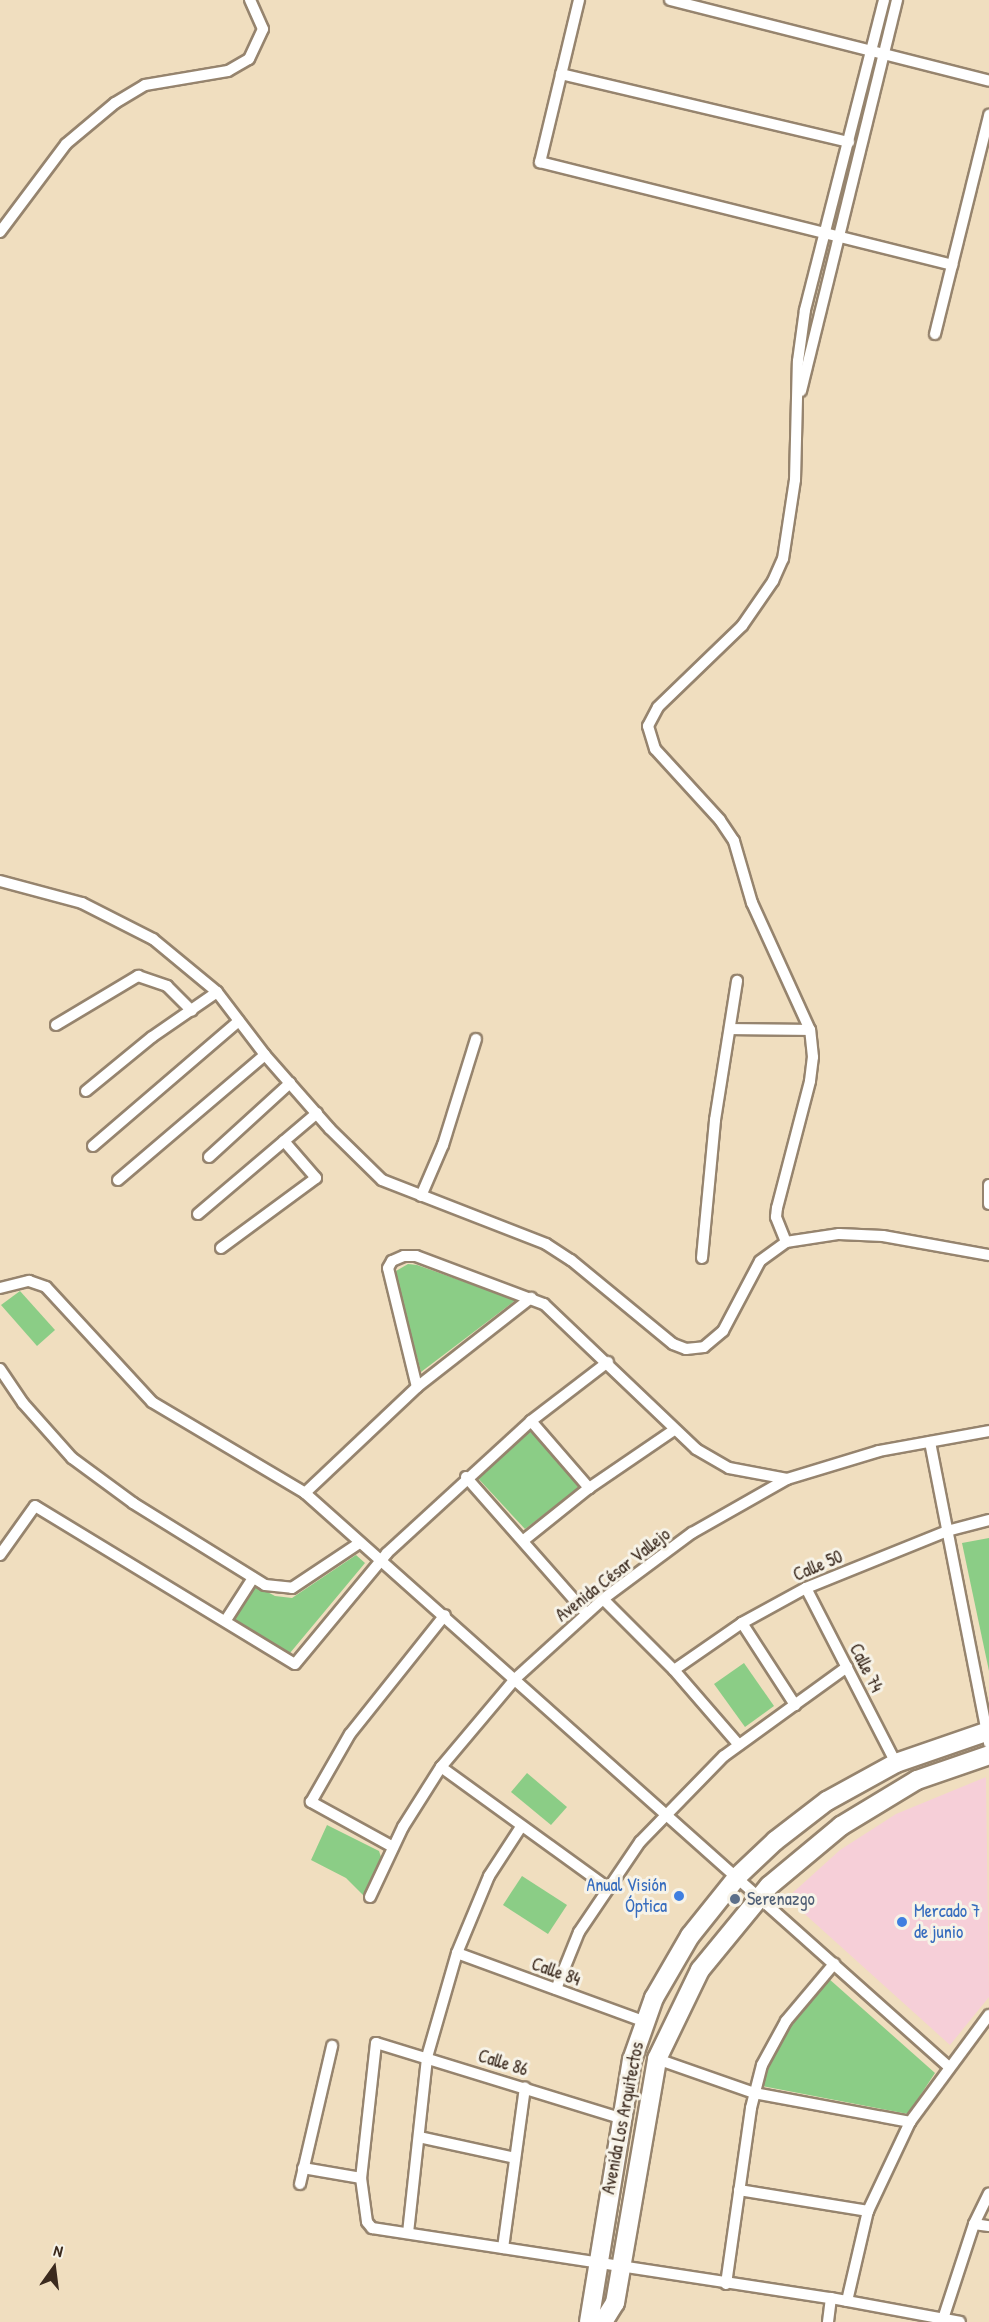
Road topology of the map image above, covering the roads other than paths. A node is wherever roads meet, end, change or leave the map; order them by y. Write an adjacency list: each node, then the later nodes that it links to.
1 (250, 0): 12 (street)
2 (579, 0): 8 (street)
3 (670, 0): 6 (street)
4 (884, 0): 6 (street)
5 (897, 0): 7 (street)
6 (872, 49): 7 (street); 11 (street)
7 (884, 52): 9 (street); 13 (street)
8 (561, 74): 11 (street); 13 (street)
9 (989, 81)
10 (989, 115): 14 (street)
11 (849, 142): 13 (street)
12 (0, 232)
13 (832, 234): 14 (street); 23 (street)
14 (952, 265): 15 (street)
15 (935, 334)
16 (0, 881): 18 (street)
17 (737, 981): 22 (street)
18 (217, 992): 19 (street); 20 (street)
19 (192, 1011): 21 (street); 27 (street)
20 (239, 1021): 25 (street); 30 (street)
21 (56, 1025)
22 (731, 1029): 23 (street); 40 (street)
23 (810, 1030): 37 (street)
24 (476, 1039): 34 (street)
25 (265, 1055): 26 (street); 32 (street)
26 (290, 1083): 28 (street); 31 (street)
27 (86, 1091)
28 (317, 1113): 29 (street); 34 (street)
29 (284, 1141): 36 (street); 38 (street)
30 (93, 1146)
31 (209, 1157)
32 (118, 1180)
33 (989, 1185): 35 (street)
34 (421, 1196): 37 (street)
35 (989, 1204)
36 (198, 1214)
37 (786, 1242): 39 (street)
38 (221, 1248)
39 (989, 1255)
40 (702, 1258)
41 (0, 1288): 53 (street)
42 (531, 1298): 43 (street); 45 (street); 45 (street)
43 (608, 1362): 46 (street); 47 (street)
44 (0, 1369): 60 (street)
45 (417, 1387): 53 (street)
46 (531, 1421): 50 (street); 52 (street)
47 (674, 1430): 51 (street); 52 (street)
48 (989, 1431): 49 (street, Avenida César Vallejo)
49 (930, 1443): 51 (street, Avenida César Vallejo); 55 (street)
50 (466, 1477): 56 (street); 59 (street)
51 (787, 1479): 62 (street, Avenida César Vallejo)
52 (589, 1488): 56 (street)
53 (305, 1493): 57 (street)
54 (989, 1520): 55 (street, Calle 50)
55 (947, 1531): 61 (street, Calle 50); 71 (street)
56 (524, 1540): 63 (street)
57 (358, 1544): 59 (street); 60 (street)
58 (0, 1556): 65 (street)
59 (379, 1561): 64 (street); 65 (street)
60 (253, 1578): 65 (street)
61 (806, 1588): 66 (street, Calle 50); 67 (street, Calle 74)
62 (603, 1599): 63 (street, Avenida César Vallejo); 68 (street)
63 (586, 1612): 69 (street, Avenida César Vallejo)
64 (445, 1615): 69 (street); 78 (street)
65 (226, 1620)
66 (742, 1623): 68 (street, Calle 50); 70 (street)
67 (847, 1667): 70 (street); 74 (street, Calle 74)
68 (674, 1670): 72 (street)
69 (516, 1678): 75 (street, Avenida César Vallejo); 76 (street)
70 (795, 1705): 72 (street)
71 (988, 1735): 74 (main road, Avenida Los Arquitectos)
72 (740, 1745): 76 (street)
73 (989, 1755): 81 (main road, Avenida Los Arquitectos)
74 (896, 1763): 79 (main road, Avenida Los Arquitectos)
75 (441, 1767): 77 (street); 78 (street, Avenida César Vallejo)
76 (667, 1813): 79 (street); 80 (street)
77 (521, 1827): 80 (street); 83 (street)
78 (393, 1847): 82 (street, Avenida César Vallejo)
79 (738, 1876): 81 (street); 87 (main road, Avenida Los Arquitectos)
80 (607, 1887): 85 (street)
81 (759, 1897): 84 (street); 90 (main road, Avenida Los Arquitectos)
82 (370, 1898)
83 (457, 1953): 85 (street, Calle 84); 89 (street)
84 (834, 1964): 91 (street); 93 (street)
85 (556, 1989): 87 (street, Calle 84)
86 (989, 2015): 91 (street)
87 (643, 2021): 94 (main road, Avenida Los Arquitectos)
88 (332, 2046): 98 (street)
89 (427, 2056): 92 (street, Calle 86); 96 (street); 99 (street, Calle 86)
90 (657, 2059): 93 (street); 109 (main road, Avenida Los Arquitectos)
91 (948, 2066): 95 (street)
92 (525, 2087): 94 (street, Calle 86); 97 (street)
93 (754, 2093): 95 (street); 101 (street)
94 (620, 2118): 108 (main road, Avenida Los Arquitectos)
95 (910, 2122): 103 (street)
96 (419, 2137): 97 (street); 106 (street)
97 (515, 2158): 107 (street)
98 (303, 2168): 99 (street); 100 (street)
99 (361, 2178): 106 (street)
100 (300, 2184)
101 (739, 2190): 103 (street); 110 (street)
102 (989, 2193): 104 (street)
103 (868, 2211): 112 (street)
104 (974, 2224): 105 (street); 113 (street)
105 (989, 2226)
106 (408, 2233): 107 (street)
107 (503, 2248): 108 (street)
108 (597, 2263): 109 (street); 114 (main road, Avenida Los Arquitectos)
109 (621, 2266): 110 (street); 115 (main road, Avenida Los Arquitectos)
110 (726, 2284): 111 (street)
111 (831, 2298): 112 (street); 116 (street)
112 (847, 2301): 113 (street)
113 (943, 2319): 117 (street)
114 (589, 2322)
115 (603, 2322)
116 (828, 2322)
117 (960, 2322)

